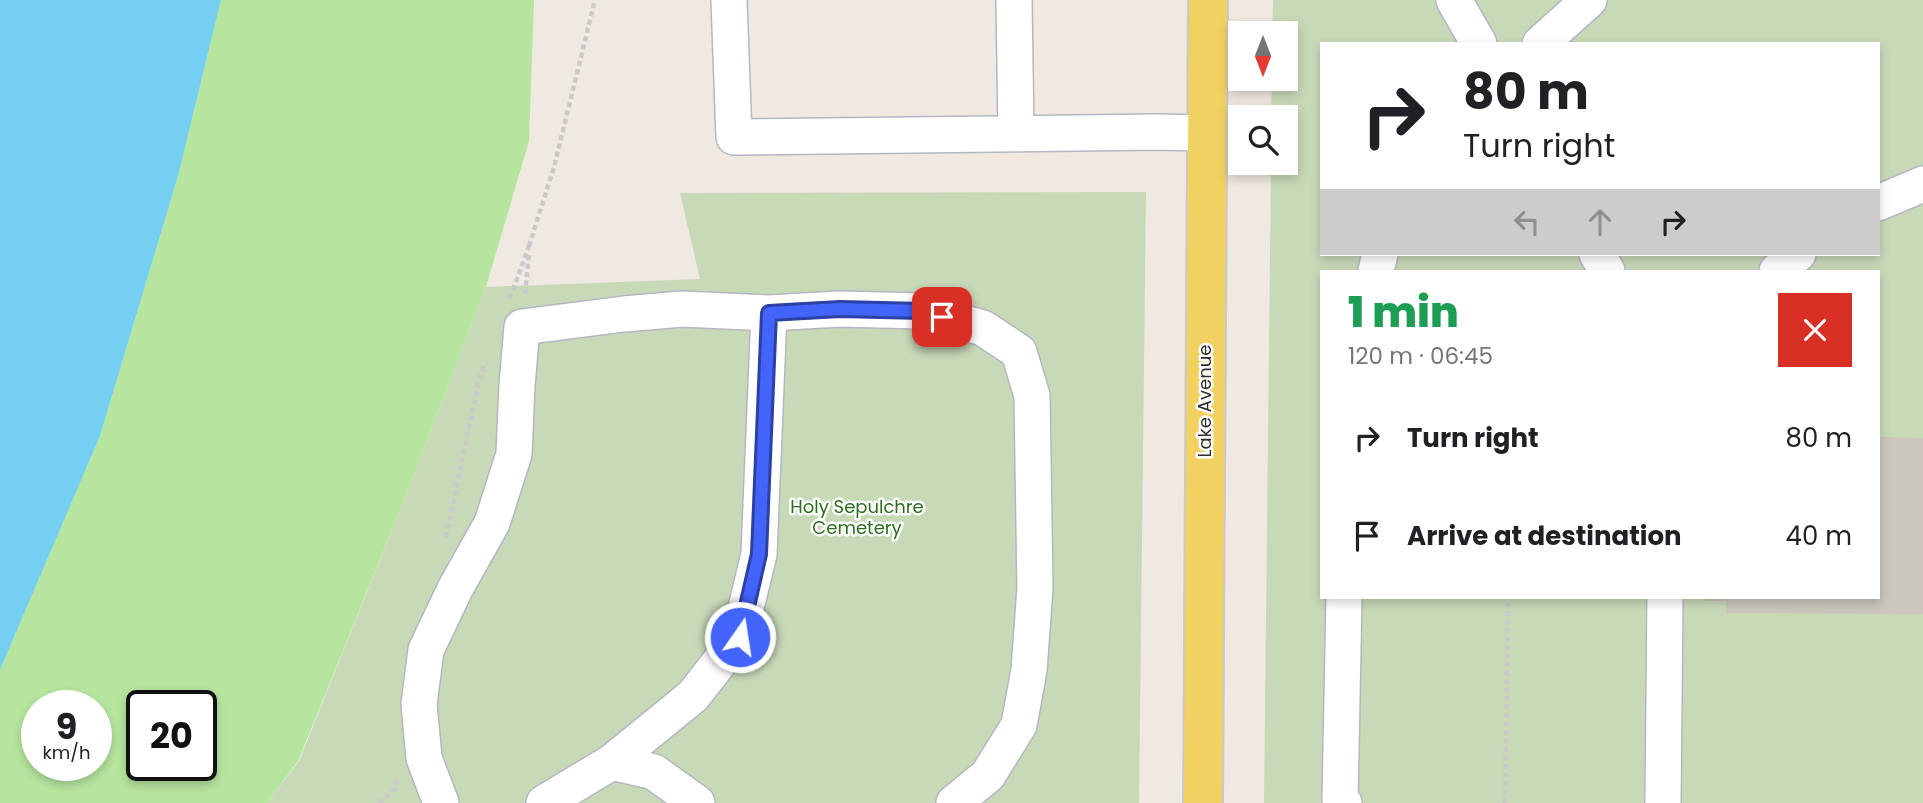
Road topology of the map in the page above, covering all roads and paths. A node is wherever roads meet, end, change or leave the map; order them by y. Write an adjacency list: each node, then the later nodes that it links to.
1 (594, 0): 16 (path)
2 (729, 0): 10 (lane)
3 (1014, 0): 10 (lane)
4 (1208, 0): 9 (main road, Lake Avenue)
5 (1454, 0): 7 (lane)
6 (1589, 0): 8 (lane)
7 (1478, 42)
8 (1542, 42)
9 (1207, 132): 10 (lane); 25 (main road, Lake Avenue)
10 (1016, 134)
11 (1923, 184): 12 (lane)
12 (1880, 202)
13 (1796, 256): 14 (lane)
14 (1778, 270)
15 (769, 313): 16 (lane); 20 (lane); 24 (lane)
16 (522, 327): 21 (lane)
17 (1344, 599): 26 (lane)
18 (1508, 599): 27 (path)
19 (1665, 599): 28 (lane)
20 (612, 762): 22 (lane); 23 (lane)
21 (441, 803)
22 (544, 803)
23 (697, 803)
24 (954, 803)
25 (1203, 803)
26 (1344, 803)
27 (1505, 803)
28 (1663, 803)

